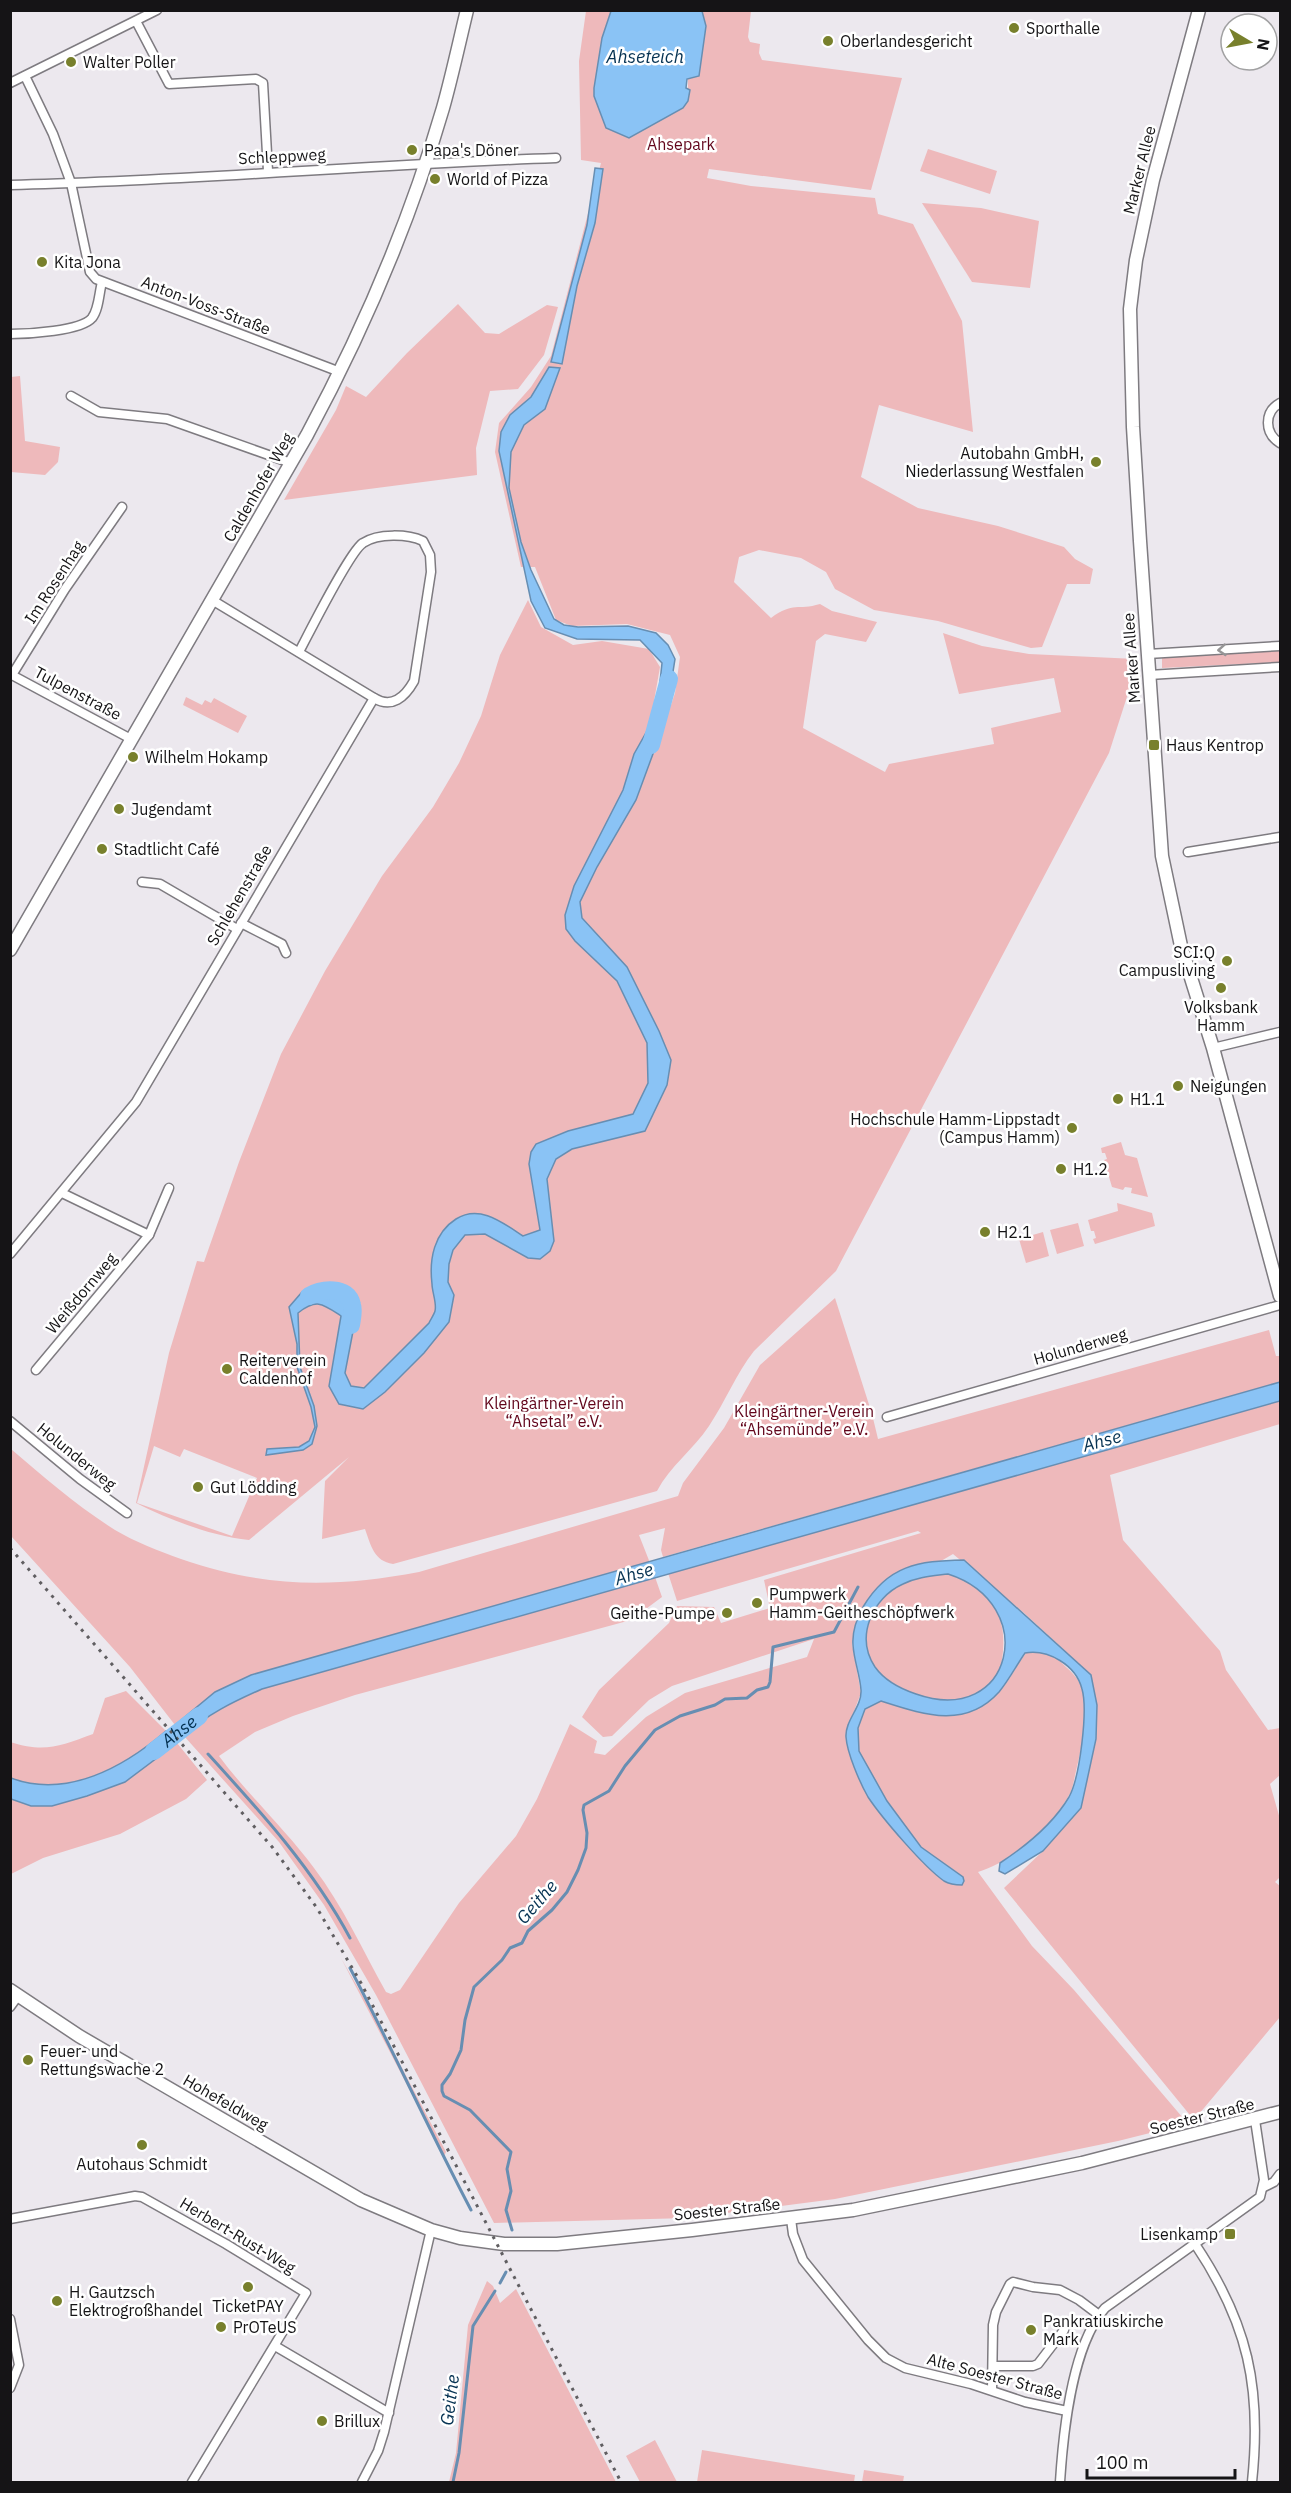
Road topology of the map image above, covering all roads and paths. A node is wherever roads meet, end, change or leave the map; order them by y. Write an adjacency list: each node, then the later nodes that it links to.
1 (157, 10): 4 (street)
2 (466, 10): 8 (street, Caldenhofer Weg)
3 (1199, 10): 23 (street, Marker Allee)
4 (136, 21): 5 (street); 9 (street)
5 (25, 76): 6 (street); 10 (street)
6 (10, 83)
7 (556, 158): 8 (street, Schleppweg)
8 (425, 162): 9 (street, Schleppweg); 14 (street, Caldenhofer Weg)
9 (268, 171): 10 (street, Schleppweg)
10 (71, 183): 11 (street, Schleppweg); 12 (street)
11 (10, 185)
12 (102, 282): 13 (street); 14 (street, Anton-Voss-Straße)
13 (10, 334)
14 (340, 372): 18 (street, Caldenhofer Weg)
15 (71, 396): 18 (street)
16 (1281, 403): 17 (street)
17 (1281, 443)
18 (291, 463): 20 (street, Caldenhofer Weg)
19 (122, 507): 25 (street, Im Rosenhag)
20 (212, 600): 22 (street); 27 (street, Caldenhofer Weg)
21 (1281, 646): 23 (street, one-way to 23)
22 (299, 652): 26 (street); 26 (street)
23 (1146, 664): 24 (street); 35 (street, Marker Allee)
24 (1281, 667)
25 (11, 675): 27 (street, Tulpenstraße)
26 (374, 698): 31 (street, Schlehenstraße)
27 (131, 739): 32 (street, Caldenhofer Weg)
28 (1281, 837): 29 (street)
29 (1188, 852)
30 (142, 882): 31 (street)
31 (239, 926): 33 (street); 37 (street, Schlehenstraße)
32 (10, 950)
33 (286, 953)
34 (1281, 1032): 35 (street)
35 (1213, 1048): 40 (street, Marker Allee)
36 (169, 1188): 38 (street, Weißdornweg)
37 (62, 1193): 38 (street); 39 (street, Schlehenstraße)
38 (149, 1234): 42 (street, Weißdornweg)
39 (10, 1254)
40 (1281, 1296)
41 (1281, 1305): 43 (street, Holunderweg)
42 (36, 1370)
43 (887, 1417)
44 (10, 1421): 45 (street, Holunderweg)
45 (127, 1513)
46 (14, 1993): 47 (street); 54 (street, Hohefeldweg)
47 (10, 2007)
48 (1281, 2112): 49 (street, Soester Straße)
49 (1255, 2120): 51 (street); 53 (street, Soester Straße)
50 (1281, 2174): 51 (street, Alte Soester Straße)
51 (1264, 2187): 55 (street, Alte Soester Straße)
52 (10, 2219): 59 (street, Herbert-Rust-Weg)
53 (791, 2219): 54 (street, Soester Straße); 62 (street, Alte Soester Straße)
54 (431, 2230): 64 (street)
55 (1195, 2244): 56 (street, Alte Soester Straße); 68 (street)
56 (1099, 2315): 60 (street); 63 (street, Alte Soester Straße)
57 (10, 2319): 61 (street)
58 (1064, 2330): 60 (street)
59 (275, 2346): 64 (street); 65 (street, Herbert-Rust-Weg)
60 (994, 2366): 62 (street)
61 (10, 2388)
62 (992, 2390): 63 (street, Alte Soester Straße)
63 (1067, 2411): 67 (street)
64 (389, 2413): 66 (street)
65 (192, 2482)
66 (362, 2482)
67 (1060, 2482)
68 (1252, 2482)

